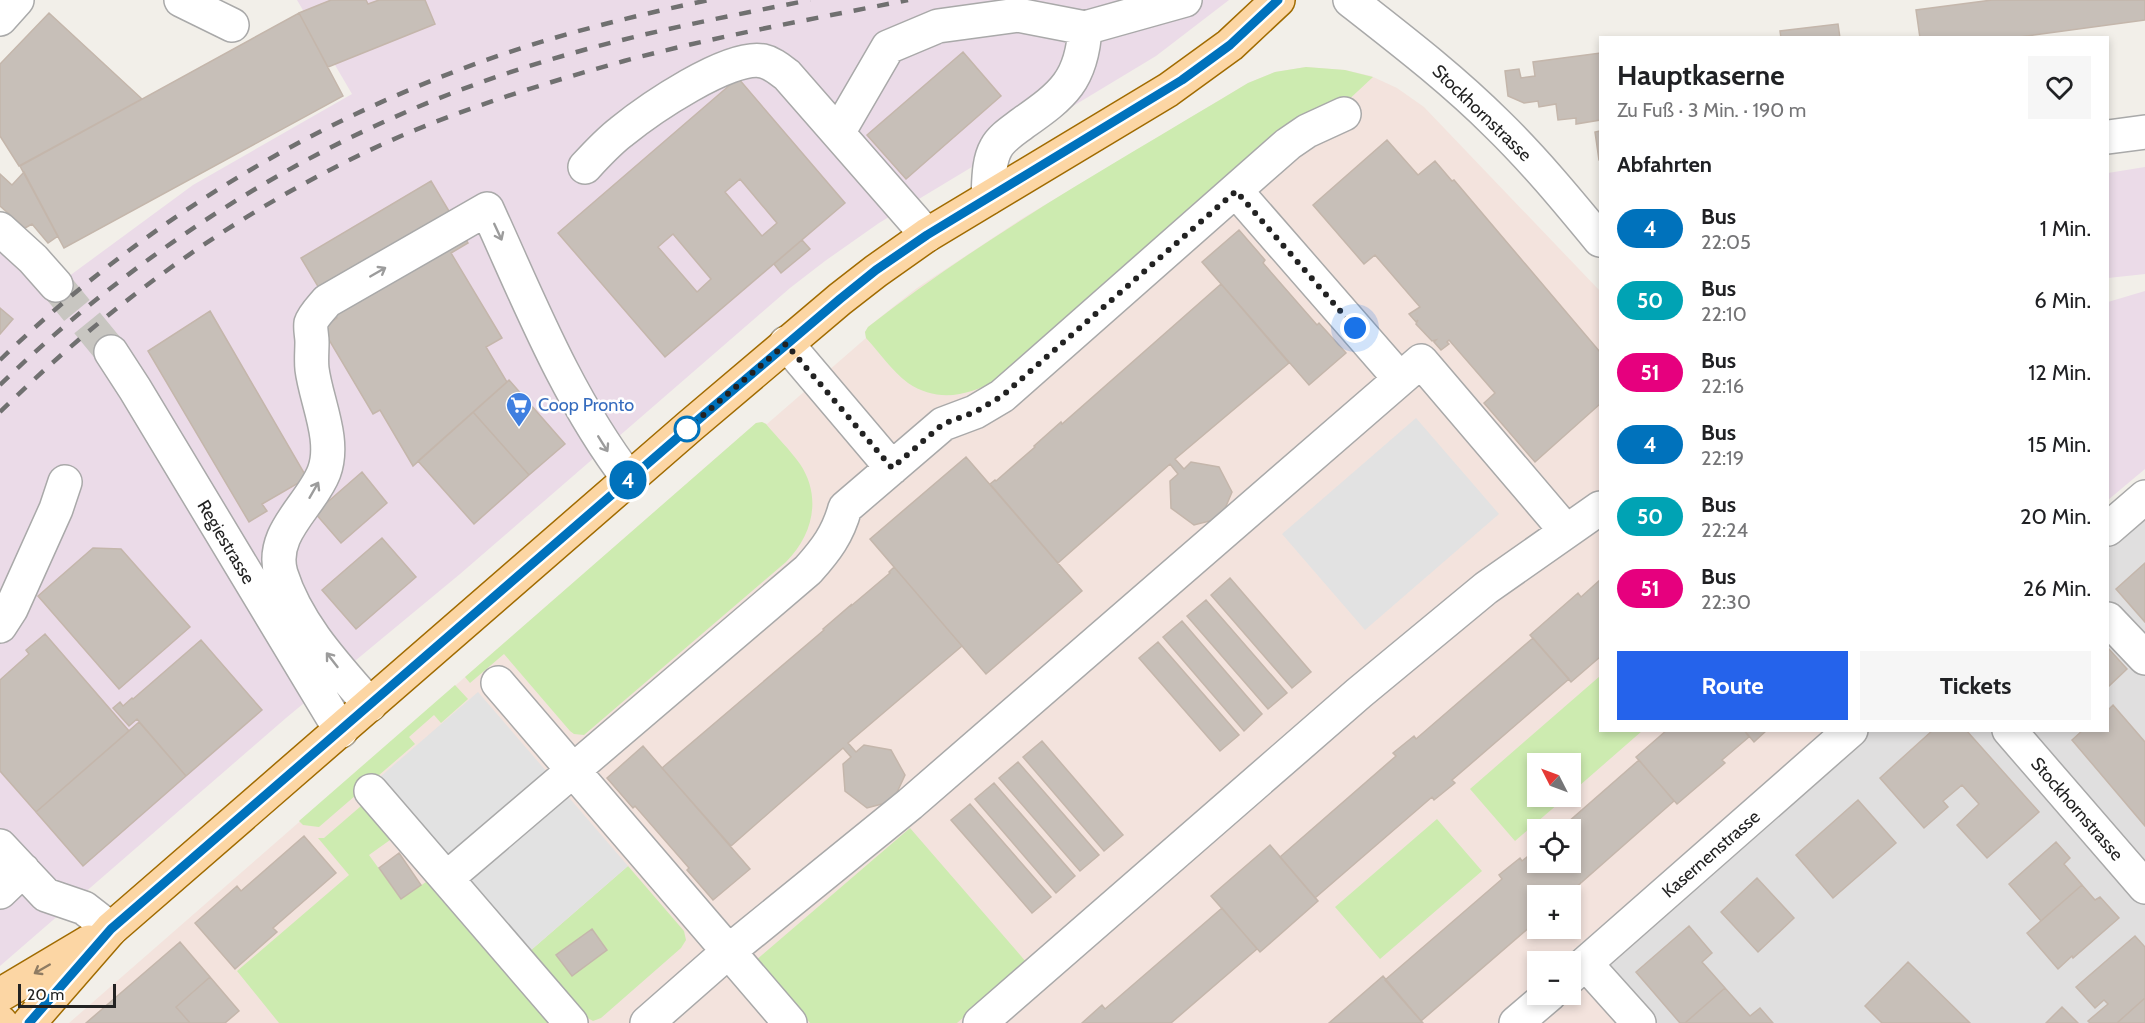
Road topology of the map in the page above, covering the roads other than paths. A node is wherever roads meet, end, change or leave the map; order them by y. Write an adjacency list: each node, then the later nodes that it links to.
1 (17, 0): 6 (street)
2 (181, 0): 7 (street)
3 (1185, 0): 8 (street)
4 (1278, 0): 15 (main road)
5 (1350, 0): 16 (street, Stockhornstrasse)
6 (0, 19)
7 (232, 25)
8 (1085, 28): 11 (street); 15 (street)
9 (1344, 114): 14 (street)
10 (2145, 132): 12 (street)
11 (838, 133): 13 (street); 18 (street)
12 (2109, 137)
13 (585, 167)
14 (1236, 191): 22 (street); 23 (street)
15 (988, 198): 18 (main road)
16 (1594, 224)
17 (0, 229): 19 (street)
18 (927, 235): 20 (main road)
19 (56, 285)
20 (786, 344): 23 (street); 24 (main road)
21 (111, 352): 35 (street, Regiestrasse)
22 (1400, 379): 29 (street); 45 (street)
23 (892, 468): 38 (street)
24 (629, 479): 34 (main road); 34 (street, one-way to 24)
25 (65, 482): 31 (street)
26 (2145, 497): 28 (street)
27 (1599, 509): 29 (street)
28 (2109, 528)
29 (1566, 531): 54 (street)
30 (2109, 621): 32 (street)
31 (0, 626)
32 (2145, 658)
33 (498, 683): 38 (street)
34 (370, 705): 35 (main road)
35 (340, 731): 44 (main road)
36 (1849, 732): 46 (street, Kasernenstrasse)
37 (2010, 732): 43 (street, Stockhornstrasse)
38 (573, 771): 41 (street); 45 (street)
39 (371, 791): 41 (street)
40 (0, 846): 42 (street)
41 (447, 878): 51 (street)
42 (11, 881): 44 (street)
43 (2145, 887)
44 (111, 929): 48 (main road, one-way to 48); 50 (main road)
45 (729, 951): 52 (street); 53 (street)
46 (1581, 967)
47 (1581, 973): 56 (street)
48 (0, 995)
49 (1537, 1005): 55 (street)
50 (29, 1023)
51 (571, 1023)
52 (647, 1023)
53 (790, 1023)
54 (980, 1023)
55 (1516, 1023)
56 (1639, 1023)

